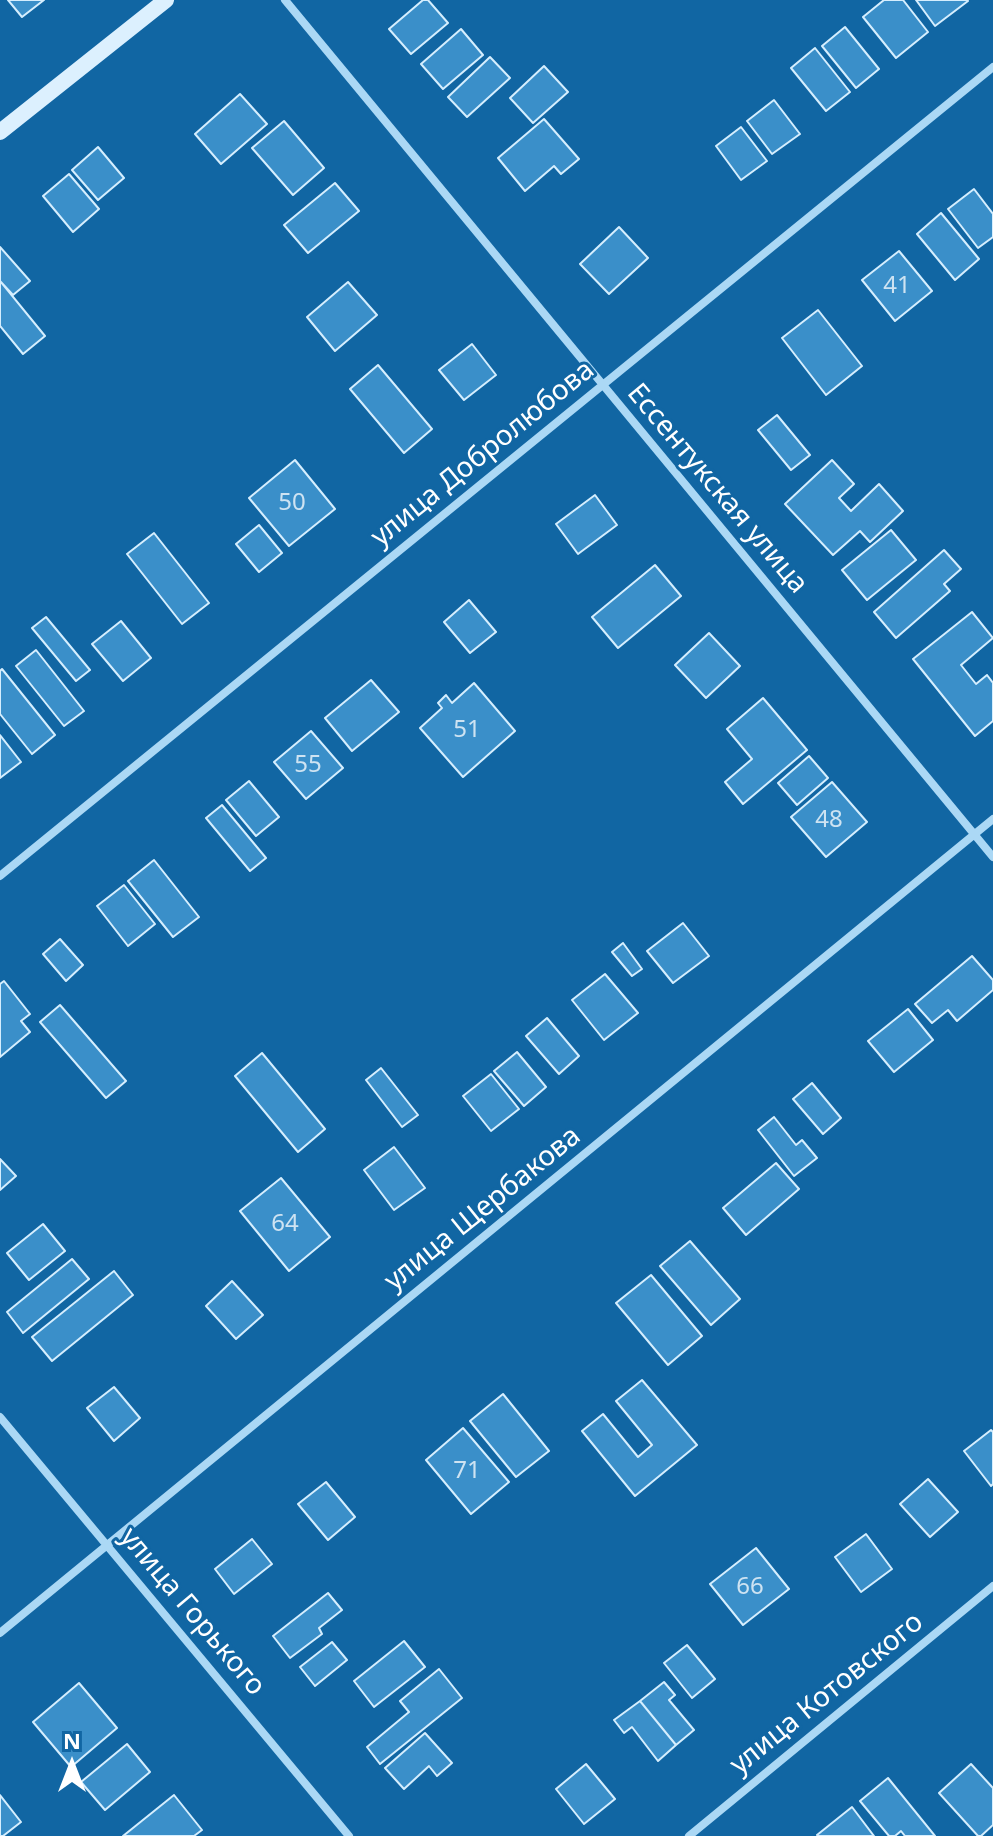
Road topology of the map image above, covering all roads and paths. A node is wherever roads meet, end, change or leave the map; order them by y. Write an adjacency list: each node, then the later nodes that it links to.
1 (166, 0): 4 (street)
2 (285, 0): 5 (street, Ессентукская улица)
3 (993, 67): 5 (street, улица Добролюбова)
4 (0, 132)
5 (602, 385): 7 (street, Ессентукская улица); 9 (street, улица Добролюбова)
6 (993, 819): 7 (street, улица Щербакова)
7 (974, 835): 8 (street, Ессентукская улица); 11 (street, улица Щербакова)
8 (993, 857)
9 (0, 876)
10 (0, 1417): 11 (street, улица Горького)
11 (107, 1545): 13 (street, улица Щербакова); 14 (street, улица Горького)
12 (993, 1586): 15 (street, улица Котовского)
13 (0, 1633)
14 (349, 1836)
15 (689, 1836)

